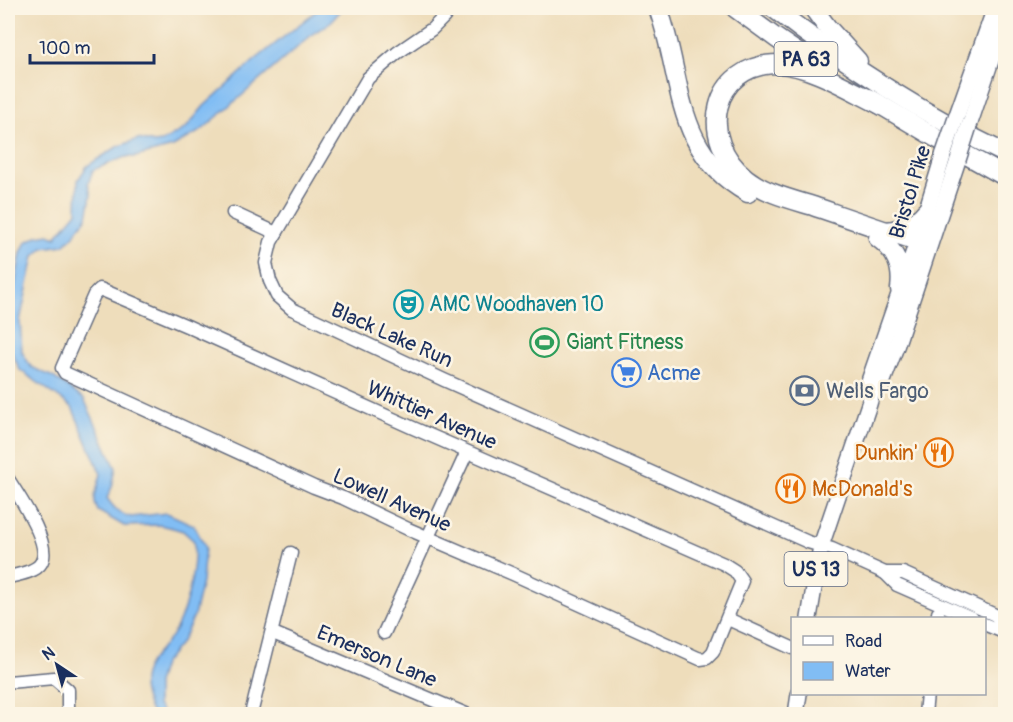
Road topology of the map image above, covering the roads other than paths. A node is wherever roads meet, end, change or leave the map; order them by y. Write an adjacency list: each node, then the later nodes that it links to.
1 (449, 8): 15 (street, Black Lake Run)
2 (658, 8): 16 (highway)
3 (735, 8): 8 (highway, PA 63)
4 (773, 8): 8 (highway, PA 63)
5 (813, 8): 8 (highway)
6 (995, 8): 9 (main road, Bristol Pike / US 13)
7 (1005, 16): 9 (main road, Bristol Pike / US 13)
8 (884, 97): 10 (highway, PA 63); 12 (highway, PA 63); 16 (highway)
9 (964, 119): 11 (main road, Bristol Pike / US 13, bridge)
10 (1005, 154)
11 (951, 157): 13 (main road, Bristol Pike / US 13); 17 (main road, Bristol Pike / US 13)
12 (1002, 175)
13 (926, 211): 16 (highway); 17 (main road, Bristol Pike / US 13)
14 (232, 213): 15 (street)
15 (276, 233): 24 (street, Black Lake Run)
16 (882, 235): 17 (highway); 18 (highway)
17 (920, 246): 18 (main road, Bristol Pike / US 13); 20 (main road, Bristol Pike / US 13)
18 (900, 289): 20 (main road, Bristol Pike / US 13)
19 (107, 291): 21 (street, Whittier Avenue); 23 (street, Lowell Avenue)
20 (873, 390): 24 (main road, Bristol Pike / US 13)
21 (467, 452): 23 (street); 30 (street, Whittier Avenue)
22 (8, 479): 27 (street)
23 (428, 538): 30 (street, Lowell Avenue); 34 (street)
24 (821, 546): 26 (street, Black Lake Run); 28 (main road, Bristol Pike / US 13)
25 (291, 553): 33 (street)
26 (885, 573): 29 (street); 32 (street)
27 (8, 577)
28 (809, 617)
29 (970, 617)
30 (728, 619): 36 (street)
31 (986, 625): 35 (street)
32 (1005, 627)
33 (273, 633): 41 (street); 42 (street, Emerson Lane)
34 (384, 633)
35 (1005, 633)
36 (791, 648)
37 (8, 682): 40 (street)
38 (799, 695): 43 (main road)
39 (927, 695): 44 (street)
40 (68, 714)
41 (251, 714)
42 (466, 714)
43 (796, 714)
44 (925, 714)

